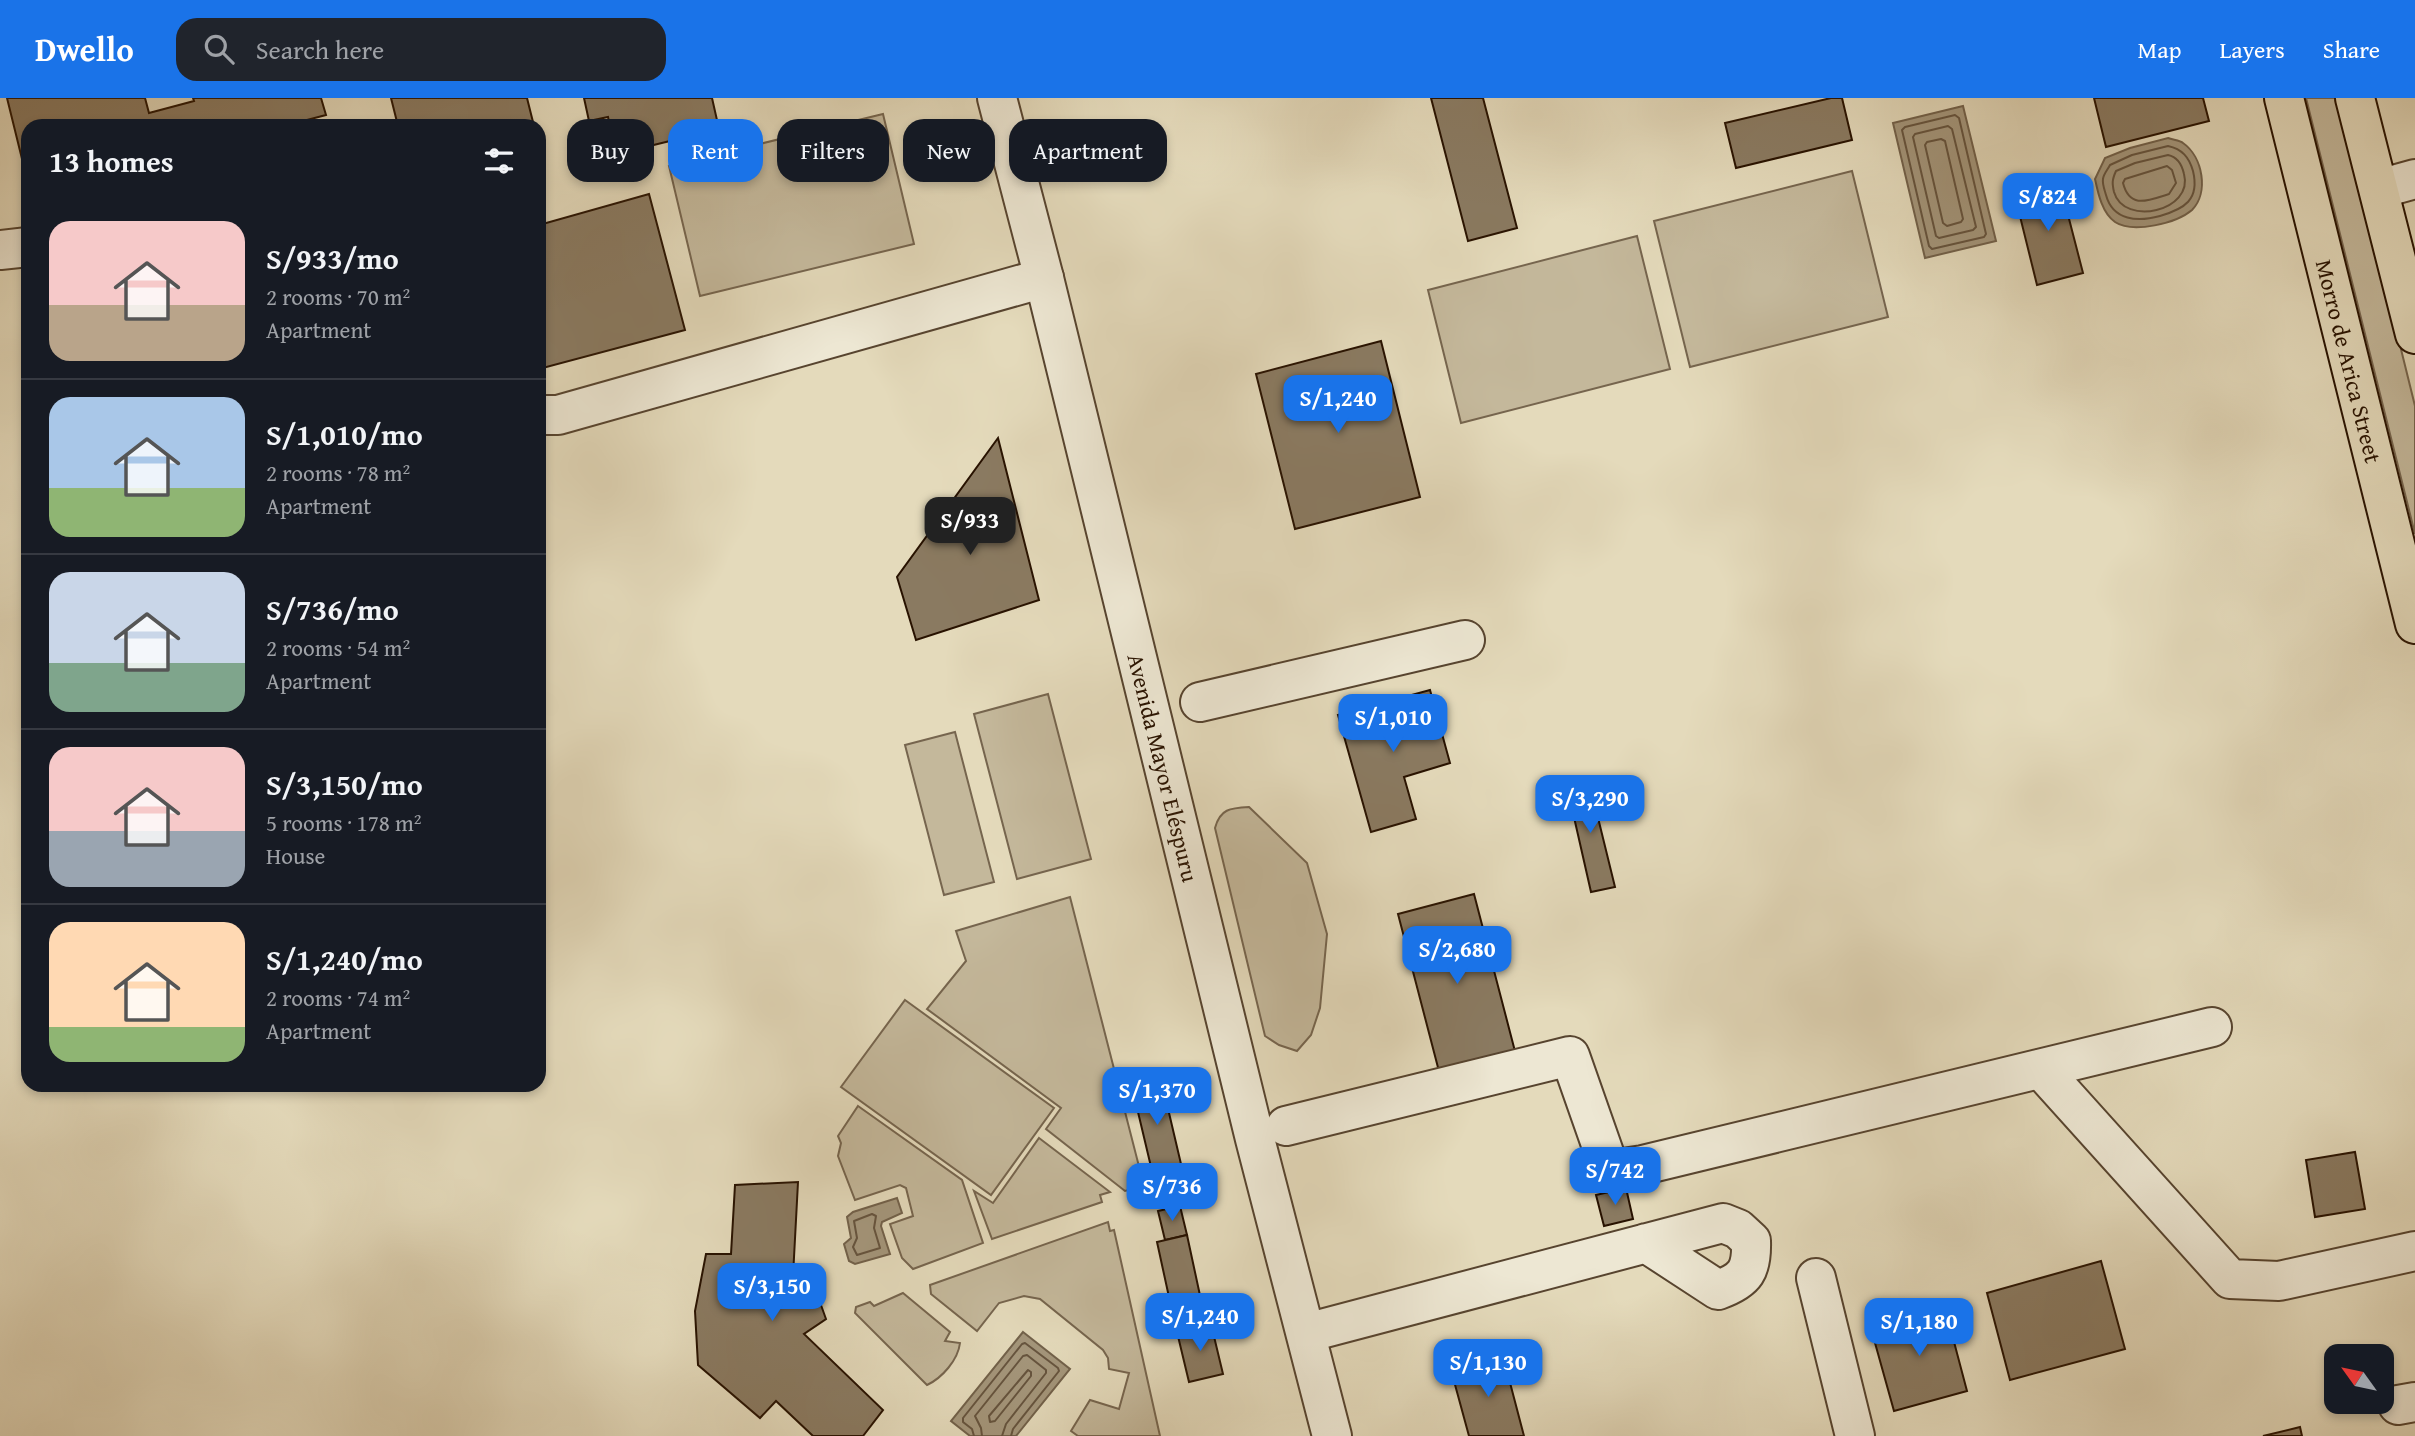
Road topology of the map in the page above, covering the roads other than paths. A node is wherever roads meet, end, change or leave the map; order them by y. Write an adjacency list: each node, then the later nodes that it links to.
1 (997, 98): 8 (street, Avenida Mayor Eléspuru)
2 (2284, 98): 11 (main road, Morro de Arica Street)
3 (2355, 98): 5 (main road)
4 (2415, 178): 5 (street)
5 (2379, 189): 9 (main road)
6 (21, 248): 7 (street)
7 (0, 250)
8 (1044, 278): 10 (street); 20 (street, Avenida Mayor Eléspuru)
9 (2415, 334)
10 (546, 415)
11 (2415, 624)
12 (1465, 640): 13 (street)
13 (1200, 702)
14 (2212, 1027): 15 (street)
15 (2041, 1069): 16 (street); 18 (street)
16 (1286, 1126)
17 (1646, 1243): 20 (street)
18 (2415, 1251)
19 (1816, 1278): 22 (street)
20 (1306, 1333): 21 (street, Avenida Mayor Eléspuru)
21 (1332, 1436)
22 (1855, 1436)

